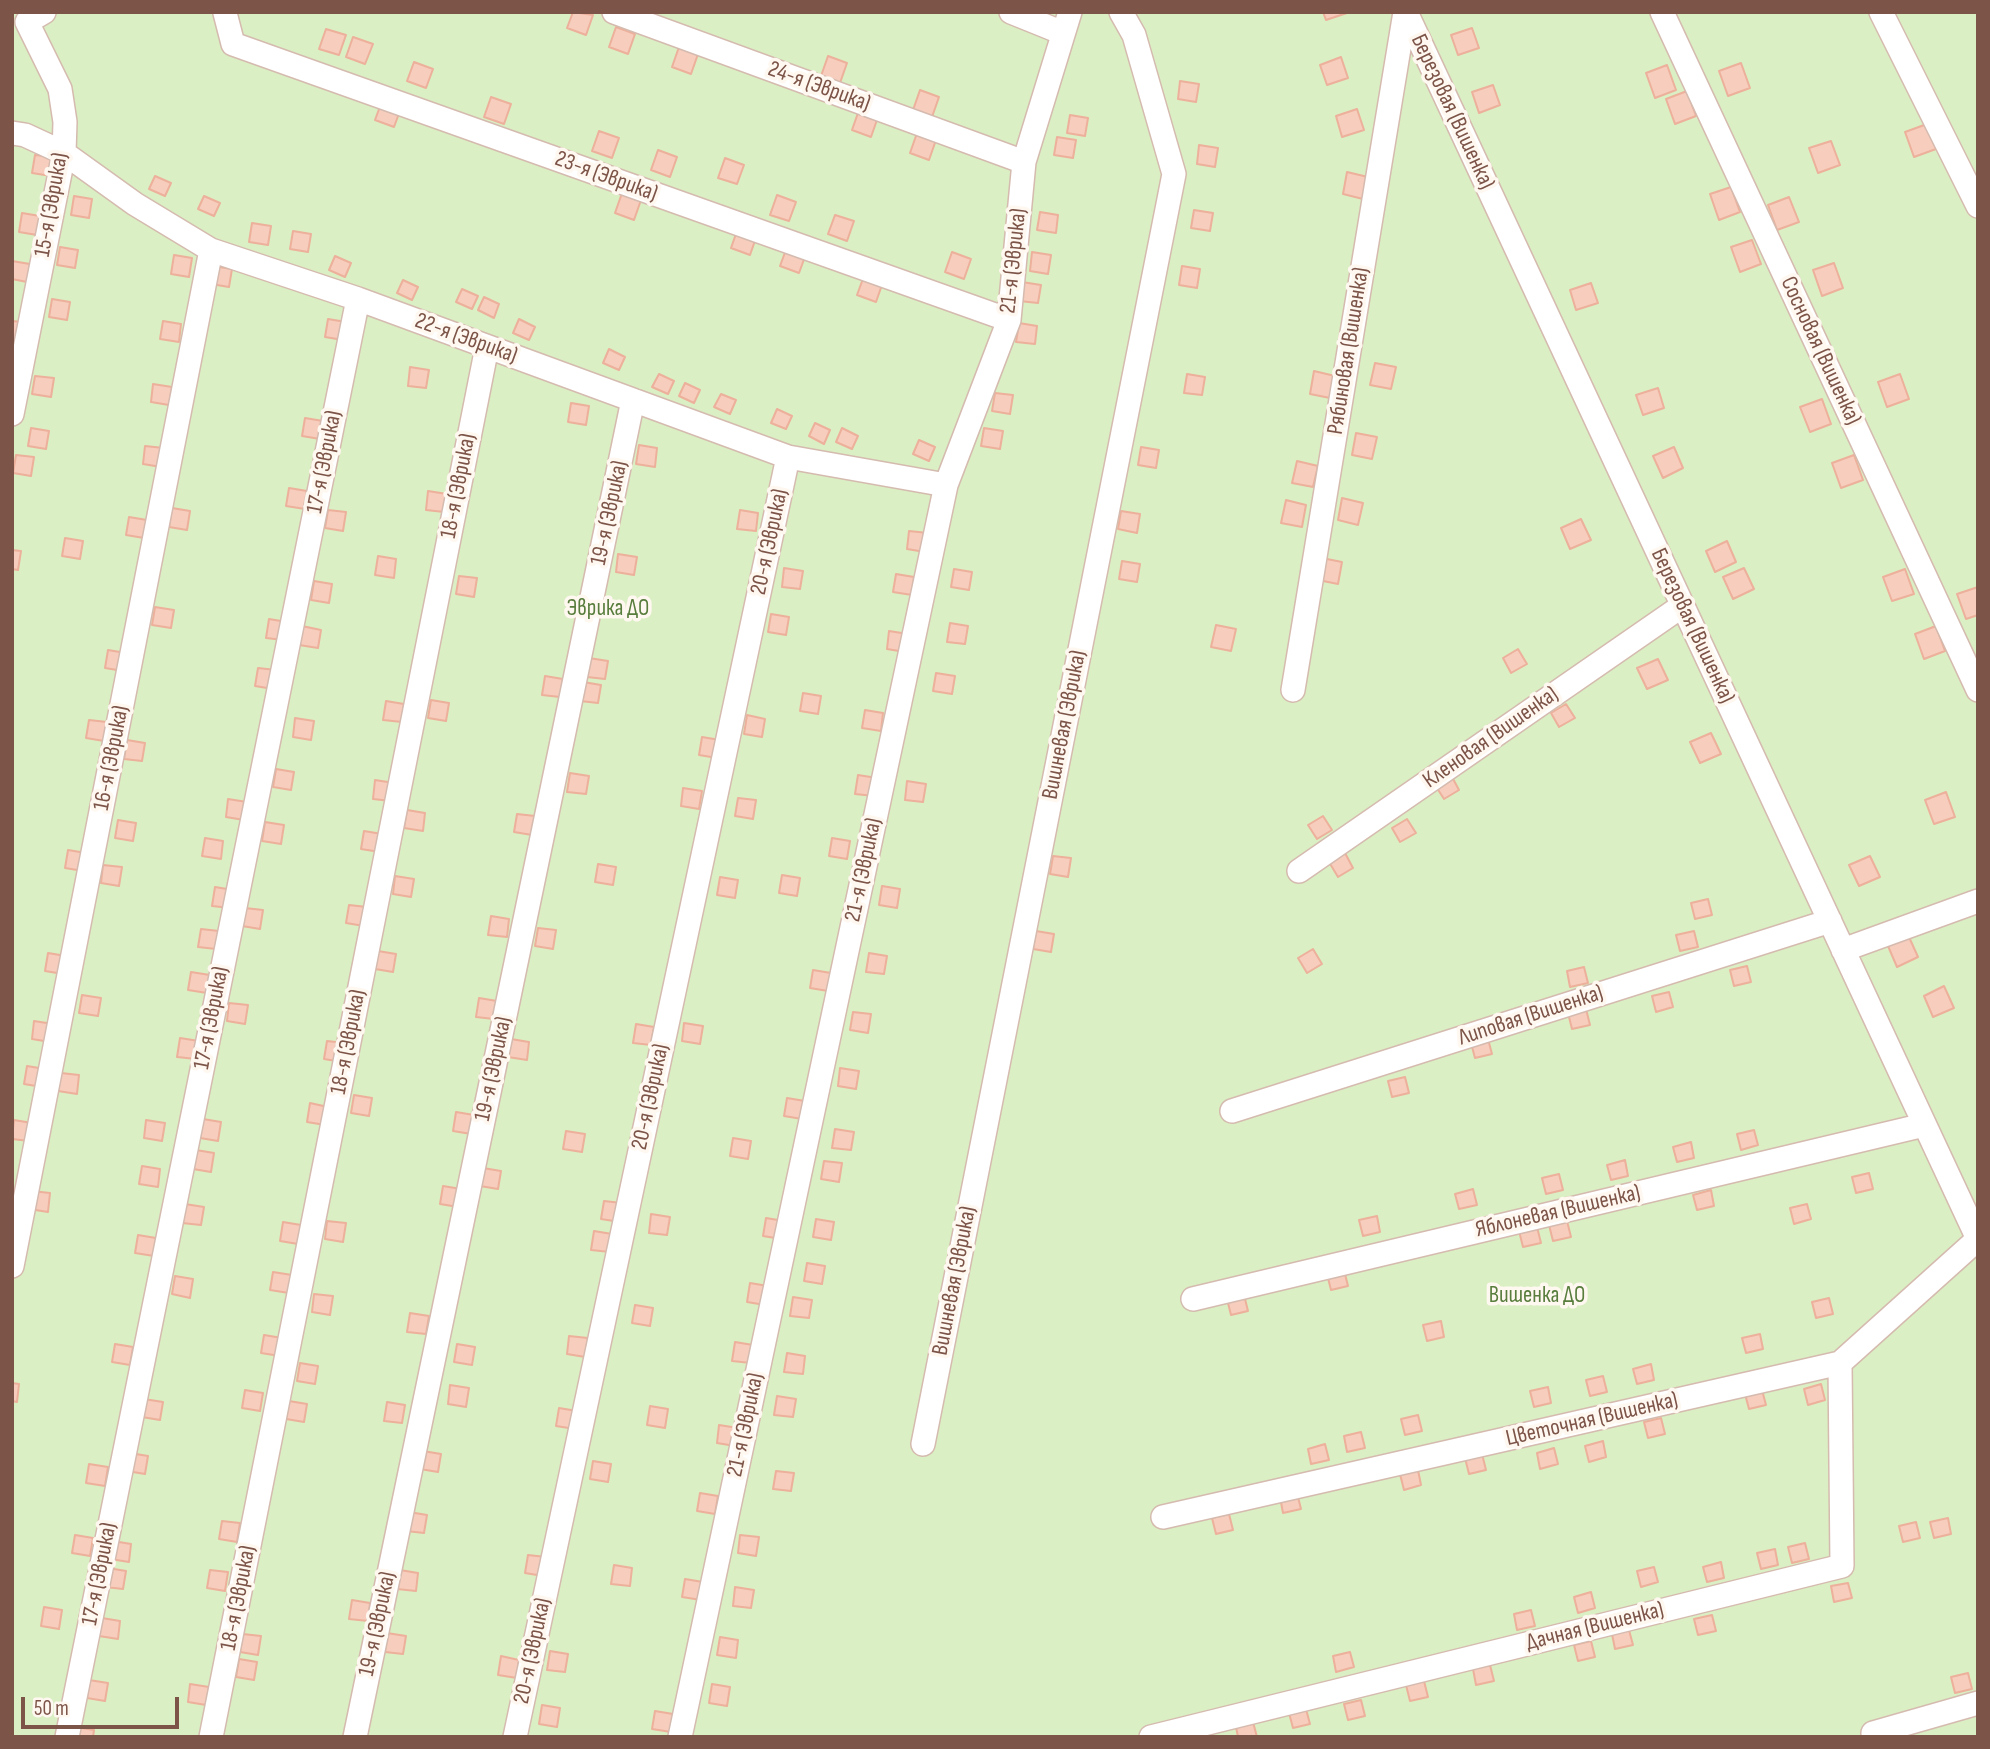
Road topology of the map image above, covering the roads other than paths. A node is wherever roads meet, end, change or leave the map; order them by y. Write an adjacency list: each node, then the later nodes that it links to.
1 (614, 12): 12 (lane, 24-я (Эврика))
2 (1011, 12): 9 (lane)
3 (1121, 12): 35 (lane, Вишневая (Эврика))
4 (1405, 12): 22 (lane, Березовая (Вишенка)); 23 (lane, Рябиновая (Вишенка))
5 (1662, 12): 24 (lane, Сосновая (Вишенка))
6 (1881, 12): 13 (lane)
7 (225, 13): 16 (lane, 23-я (Эврика))
8 (29, 19): 11 (lane, 15-я (Эврика))
9 (1067, 22): 12 (lane, 21-я (Эврика))
10 (12, 133): 11 (lane, 22-я (Эврика))
11 (64, 153): 14 (lane, 22-я (Эврика)); 19 (lane, 15-я (Эврика))
12 (1024, 162): 16 (lane, 21-я (Эврика))
13 (1978, 206)
14 (211, 250): 15 (lane, 22-я (Эврика)); 32 (lane, 16-я (Эврика))
15 (358, 299): 17 (lane, 22-я (Эврика)); 38 (lane, 17-я (Эврика))
16 (1009, 320): 21 (lane, 21-я (Эврика))
17 (487, 347): 18 (lane, 22-я (Эврика)); 39 (lane, 18-я (Эврика))
18 (633, 400): 20 (lane, 22-я (Эврика)); 40 (lane, 19-я (Эврика))
19 (12, 414)
20 (788, 457): 21 (lane, 22-я (Эврика)); 41 (lane, 20-я (Эврика))
21 (946, 485): 42 (lane, 21-я (Эврика))
22 (1682, 606): 25 (lane, Кленовая (Вишенка)); 27 (lane, Березовая (Вишенка))
23 (1293, 690)
24 (1978, 690)
25 (1299, 871)
26 (1978, 901): 28 (lane)
27 (1829, 922): 28 (lane, Березовая (Вишенка)); 29 (lane, Липовая (Вишенка))
28 (1843, 950): 30 (lane, Березовая (Вишенка))
29 (1232, 1111)
30 (1924, 1125): 31 (lane, Березовая (Вишенка)); 33 (lane, Яблоневая (Вишенка))
31 (1978, 1239): 34 (lane, Цветочная (Вишенка))
32 (12, 1266)
33 (1192, 1298)
34 (1840, 1363): 36 (lane, Цветочная (Вишенка)); 43 (lane, Дачная (Вишенка))
35 (923, 1444)
36 (1163, 1517)
37 (1978, 1703): 44 (lane)
38 (67, 1737)
39 (211, 1737)
40 (355, 1737)
41 (514, 1737)
42 (680, 1737)
43 (1151, 1737)
44 (1874, 1737)

